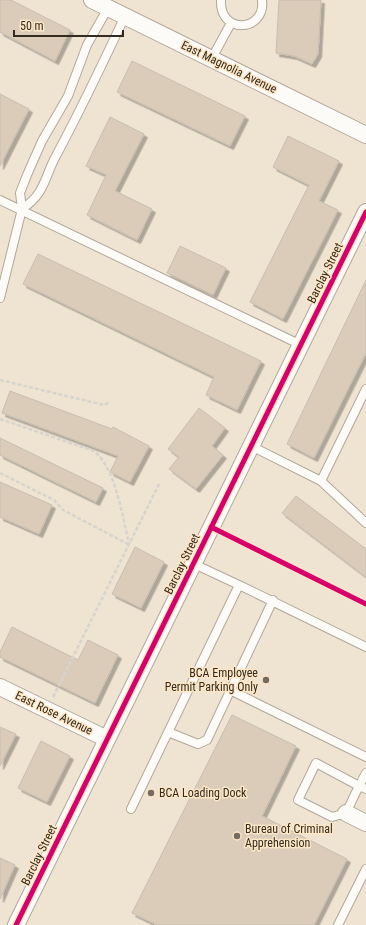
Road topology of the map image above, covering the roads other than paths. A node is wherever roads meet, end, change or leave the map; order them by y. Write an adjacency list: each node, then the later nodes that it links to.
1 (92, 0): 4 (street, East Magnolia Avenue)
2 (221, 0): 6 (lane)
3 (262, 0): 6 (lane)
4 (108, 8): 5 (street, East Magnolia Avenue); 10 (lane)
5 (125, 16): 7 (street, East Magnolia Avenue); 10 (lane)
6 (231, 23): 7 (lane)
7 (212, 58): 8 (street, East Magnolia Avenue)
8 (366, 134)
9 (0, 200): 10 (lane)
10 (22, 209): 12 (lane); 13 (lane)
11 (366, 212): 13 (street, Barclay Street)
12 (0, 298)
13 (300, 345): 15 (street, Barclay Street)
14 (366, 389): 16 (lane)
15 (251, 446): 16 (lane); 18 (street, Barclay Street)
16 (321, 481): 17 (lane)
17 (366, 523)
18 (194, 564): 19 (lane); 25 (street, Barclay Street)
19 (239, 585): 20 (lane); 24 (lane)
20 (273, 600): 21 (lane); 23 (lane)
21 (366, 647)
22 (0, 687): 25 (street, East Rose Avenue)
23 (232, 691): 24 (lane); 26 (lane)
24 (168, 732): 29 (lane)
25 (107, 739): 33 (street, Barclay Street)
26 (366, 757)
27 (366, 773): 28 (lane)
28 (363, 788): 30 (lane); 30 (lane)
29 (131, 809)
30 (346, 813): 31 (street)
31 (366, 823)
32 (366, 869): 34 (lane)
33 (16, 925)
34 (338, 925)

